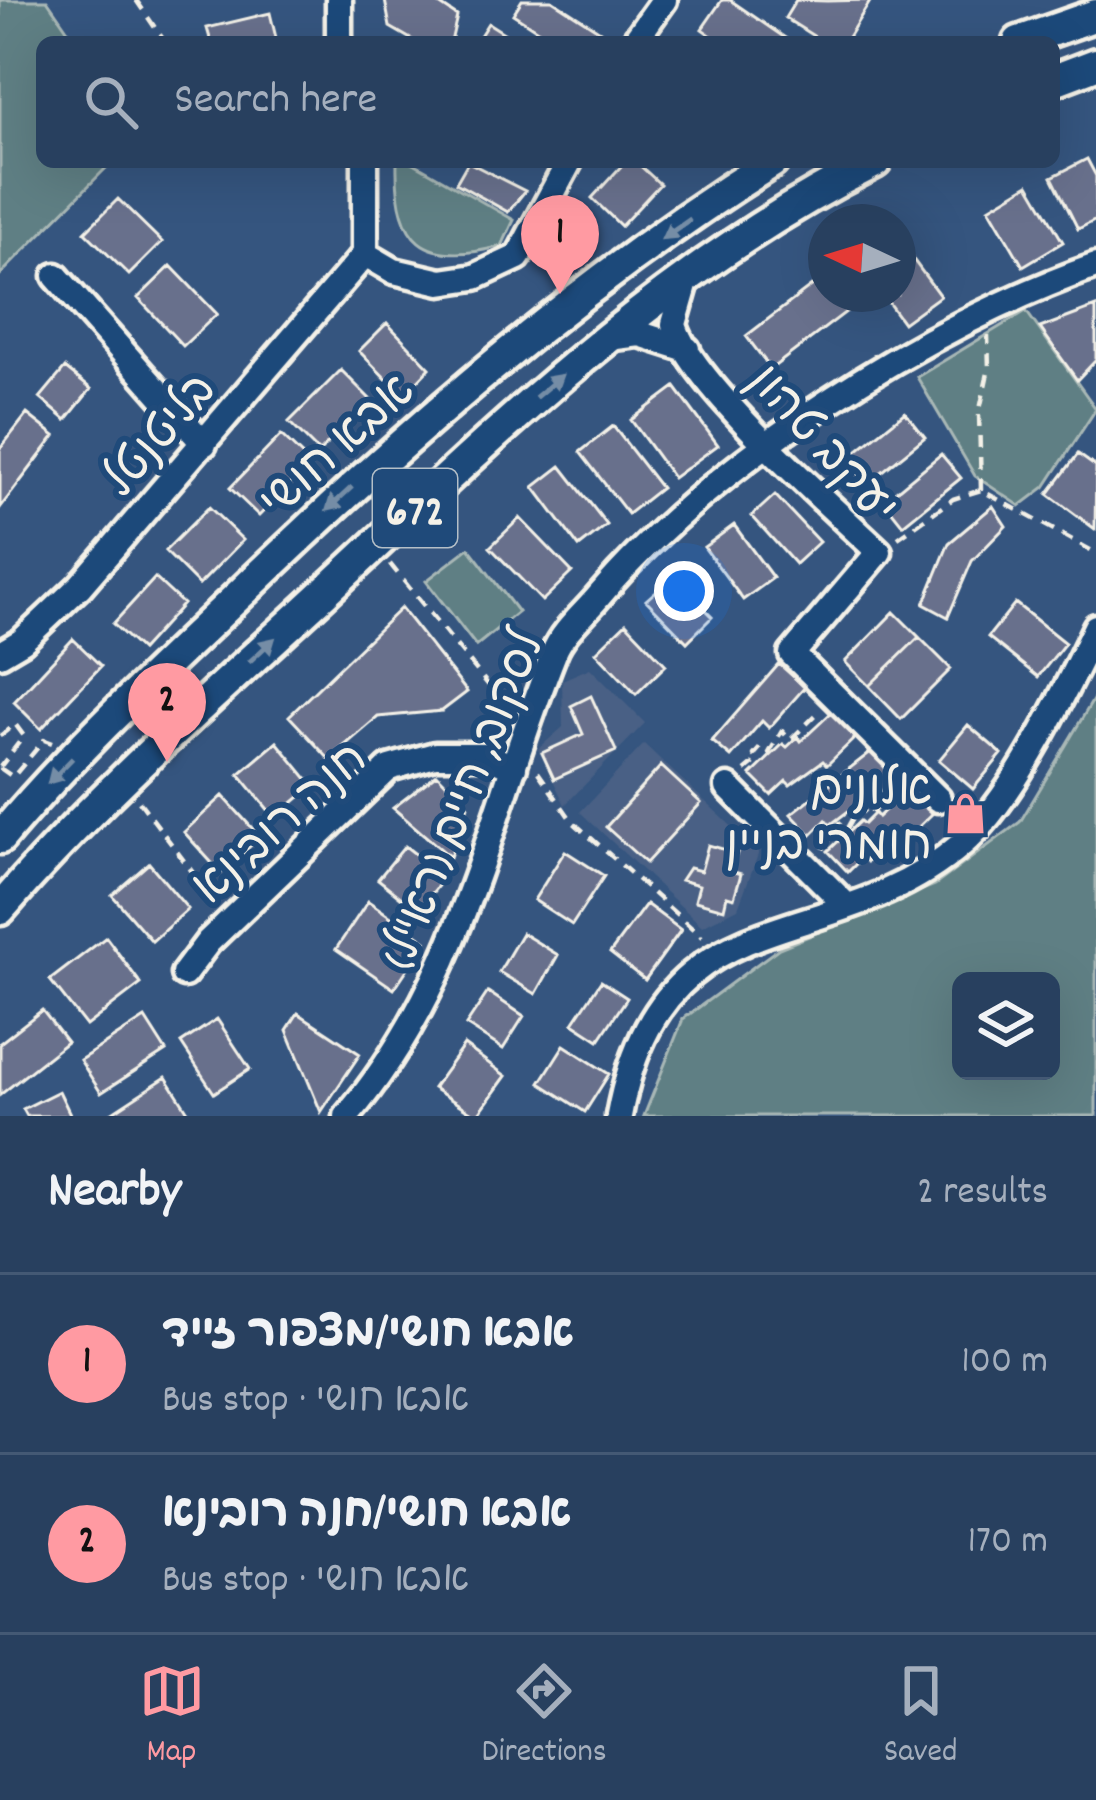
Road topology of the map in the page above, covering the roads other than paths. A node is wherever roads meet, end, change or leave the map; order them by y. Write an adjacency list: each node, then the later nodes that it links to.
1 (339, 0): 4 (street)
2 (664, 0): 5 (street)
3 (1096, 15): 6 (main road)
4 (339, 36)
5 (638, 36)
6 (1036, 36)
7 (1096, 64): 8 (main road)
8 (1060, 78)
9 (365, 168): 13 (street)
10 (566, 168): 13 (street)
11 (764, 168): 27 (main road, אבא חושי / 672, one-way to 27)
12 (864, 168): 16 (main road, אבא חושי / 672)
13 (365, 254): 20 (street, בליטנטל)
14 (1096, 266): 19 (street, לסקוב, חיים (רא"ל))
15 (56, 276): 20 (street)
16 (686, 282): 17 (main road, אבא חושי / 672); 18 (street, יעקב טהון)
17 (606, 339): 18 (street, יעקב טהון); 26 (main road, אבא חושי / 672, one-way to 17)
18 (687, 349): 19 (street, יעקב טהון)
19 (764, 443): 23 (street, לסקוב, חיים (רא"ל)); 25 (street, יעקב טהון)
20 (204, 444): 22 (street, בליטנטל)
21 (1096, 627): 28 (street)
22 (0, 654)
23 (518, 756): 31 (street, חנה רובינא); 32 (street, לסקוב, חיים (רא"ל))
24 (728, 788): 28 (street)
25 (938, 799)
26 (77, 819): 29 (main road, אבא חושי / 672); 30 (main road)
27 (0, 838)
28 (845, 904): 33 (street)
29 (0, 909)
30 (0, 932)
31 (184, 974)
32 (346, 1116)
33 (619, 1116)

